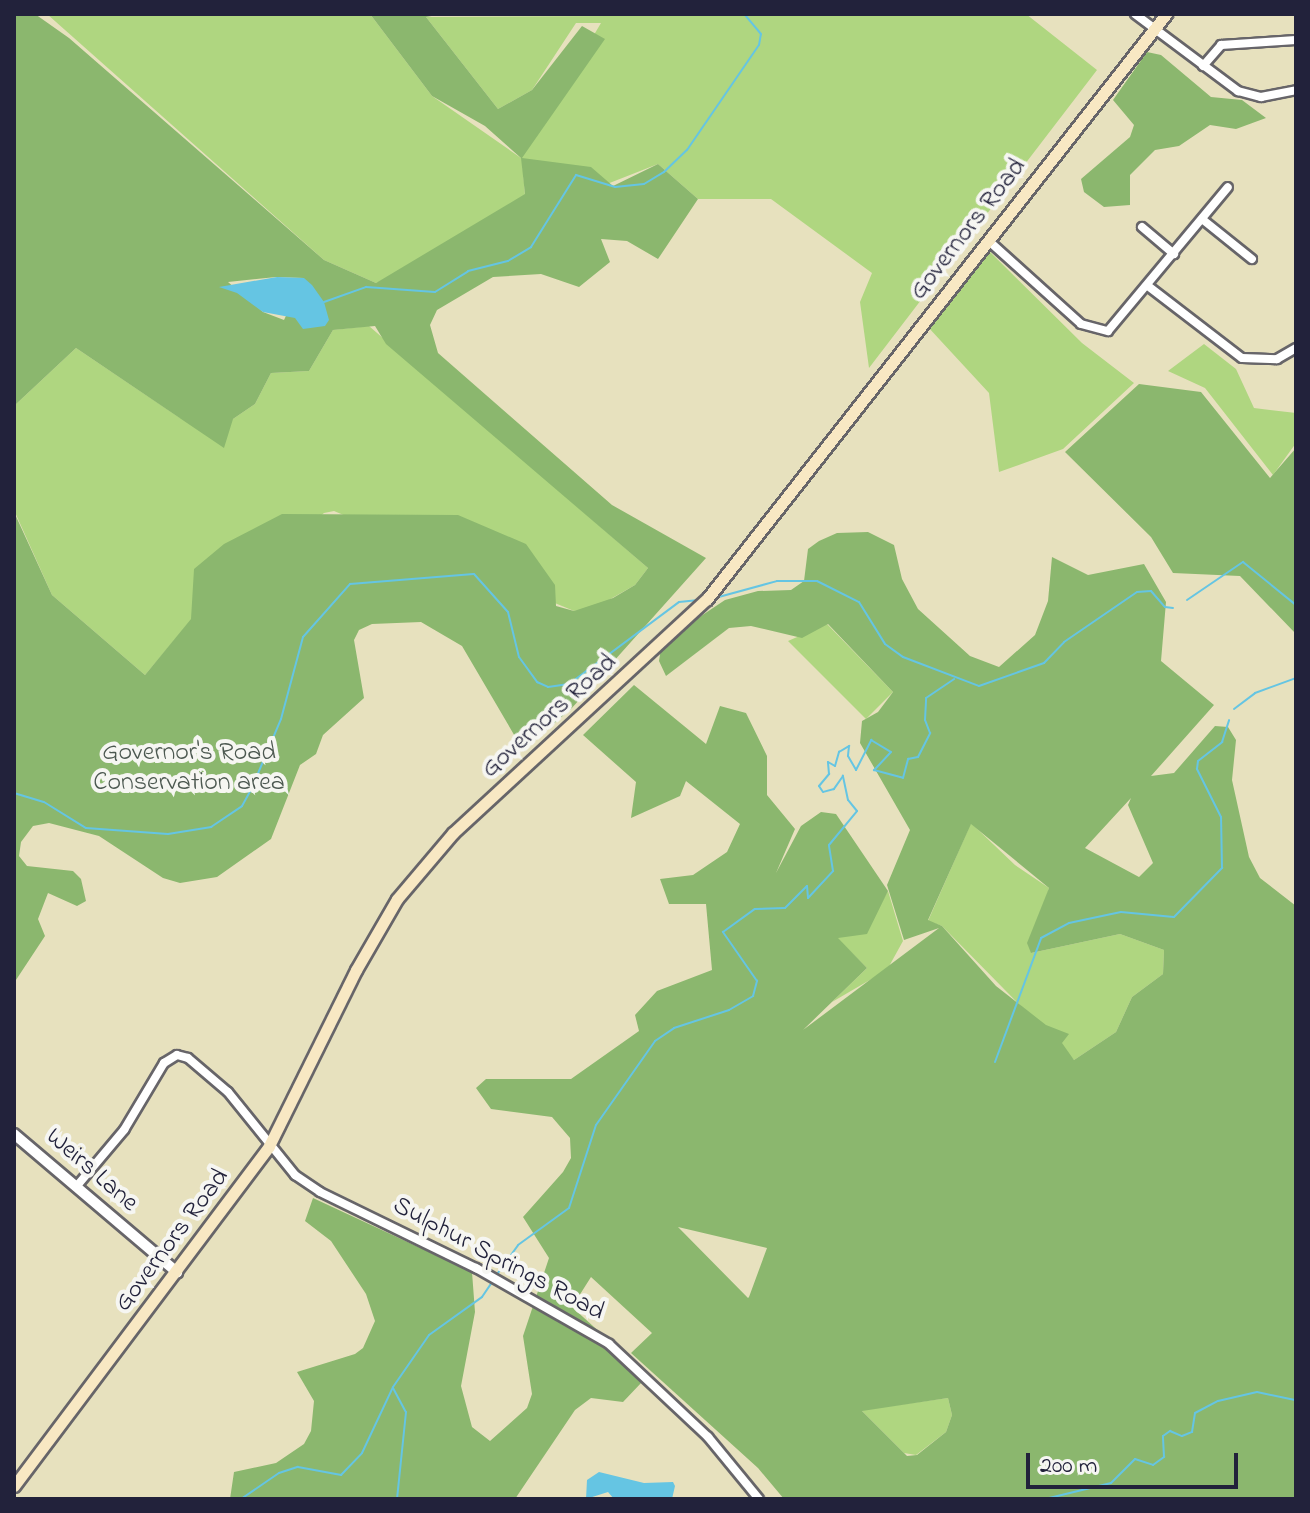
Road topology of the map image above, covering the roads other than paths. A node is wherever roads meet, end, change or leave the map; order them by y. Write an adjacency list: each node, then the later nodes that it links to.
1 (1135, 14): 3 (street)
2 (1166, 14): 3 (main road, Governors Road)
3 (1153, 29): 5 (street); 10 (main road, Governors Road)
4 (1296, 40): 5 (street)
5 (1203, 66): 6 (street)
6 (1296, 90)
7 (1228, 187): 8 (street)
8 (1202, 219): 11 (street); 12 (street)
9 (1142, 227): 11 (street)
10 (990, 242): 13 (street); 16 (main road, Governors Road)
11 (1174, 254): 13 (street)
12 (1252, 259)
13 (1148, 286): 14 (street)
14 (1296, 348)
15 (14, 1134): 17 (street, Weirs Lane)
16 (269, 1146): 17 (street, Sulphur Springs Road); 18 (main road, Governors Road); 20 (street, Sulphur Springs Road)
17 (76, 1187): 18 (street, Weirs Lane)
18 (177, 1272): 19 (main road, Governors Road)
19 (14, 1486)
20 (759, 1499)

